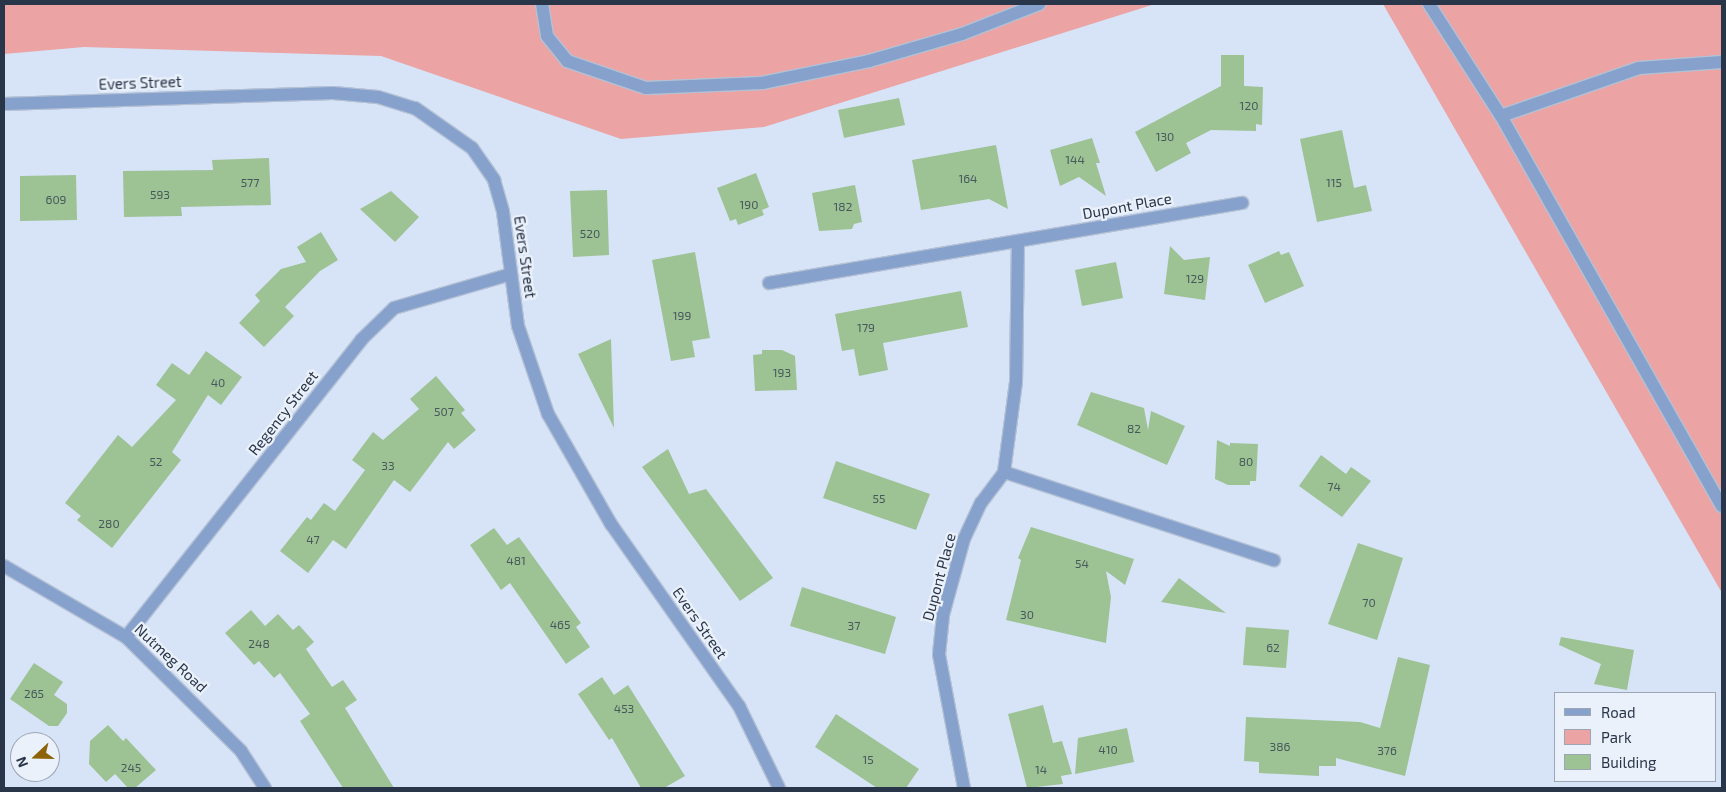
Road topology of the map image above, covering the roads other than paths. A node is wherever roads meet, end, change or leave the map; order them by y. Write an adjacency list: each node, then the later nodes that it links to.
1 (542, 4): 2 (street)
2 (1039, 4)
3 (1429, 4): 6 (street)
4 (1722, 62): 6 (street)
5 (4, 104): 9 (street, Evers Street)
6 (1501, 116): 12 (street)
7 (1242, 203): 8 (street, Dupont Place)
8 (1018, 241): 10 (street, Dupont Place); 11 (street)
9 (511, 274): 15 (street, Regency Street); 17 (street, Evers Street)
10 (768, 283)
11 (1004, 472): 13 (street); 18 (street, Dupont Place)
12 (1722, 506)
13 (1274, 560)
14 (4, 566): 15 (street, Nutmeg Road)
15 (126, 637): 16 (street, Nutmeg Road)
16 (265, 788)
17 (779, 788)
18 (964, 788)

